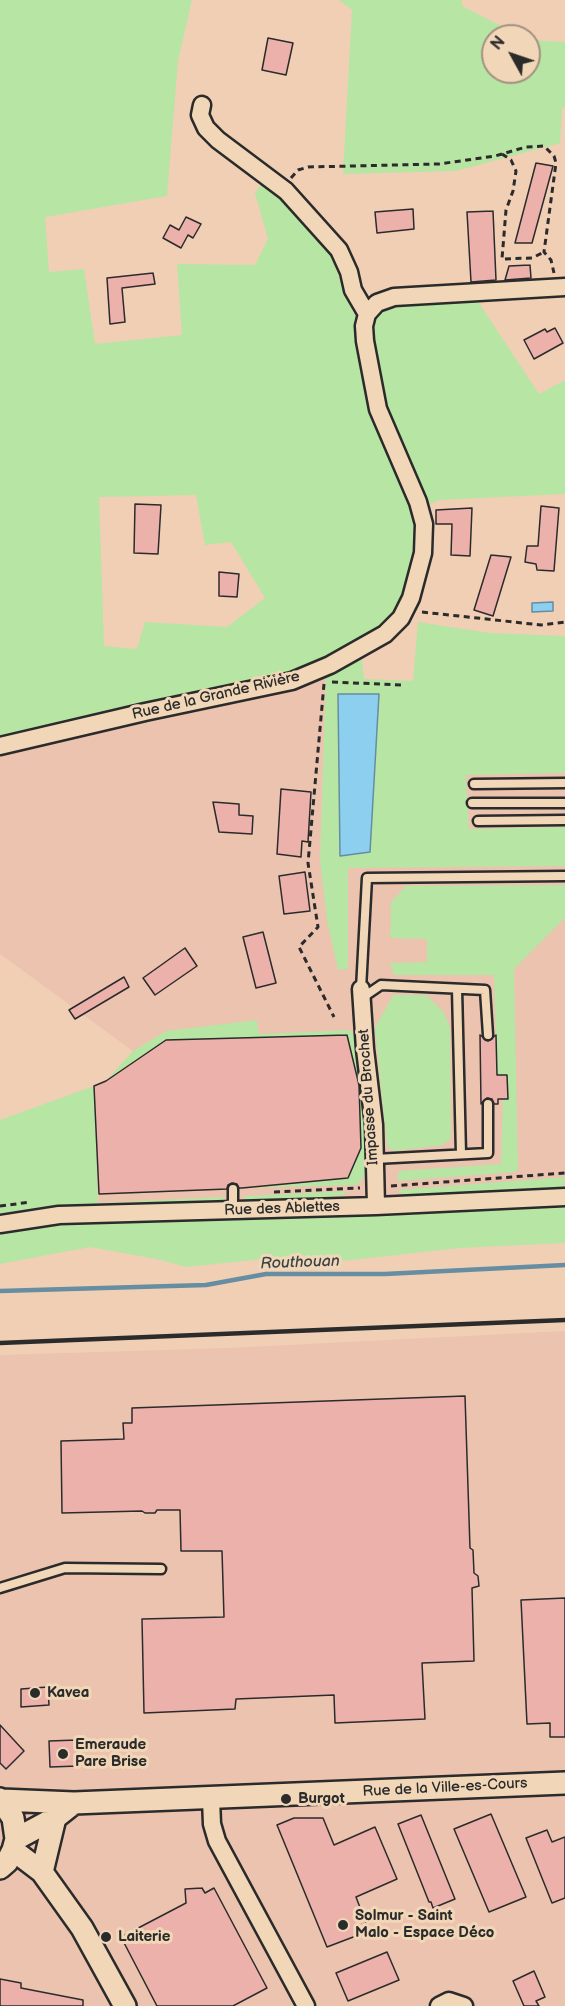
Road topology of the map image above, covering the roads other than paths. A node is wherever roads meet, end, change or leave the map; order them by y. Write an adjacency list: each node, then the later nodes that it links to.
1 (202, 105): 3 (street)
2 (560, 287): 3 (street)
3 (368, 314): 4 (street, Rue de la Grande Rivière)
4 (0, 746)
5 (565, 783): 6 (lane)
6 (474, 784)
7 (565, 802): 8 (lane)
8 (472, 803)
9 (565, 820): 10 (lane)
10 (478, 821)
11 (565, 876): 13 (lane)
12 (457, 989): 13 (lane); 14 (lane); 16 (lane)
13 (361, 994): 17 (street, Impasse du Brochet)
14 (488, 1035)
15 (488, 1104): 16 (lane)
16 (460, 1155): 17 (lane)
17 (375, 1159): 20 (street, Impasse du Brochet)
18 (232, 1189): 21 (lane)
19 (565, 1197): 20 (street, Rue des Ablettes)
20 (375, 1206): 21 (street, Rue des Ablettes)
21 (233, 1211): 22 (street, Rue des Ablettes)
22 (0, 1224)
23 (161, 1569): 24 (lane)
24 (0, 1588)
25 (565, 1783): 26 (street, Rue de la Ville-es-Cours)
26 (211, 1799): 28 (street, Rue de la Ville-es-Cours); 34 (street)
27 (0, 1800): 28 (street, Rue de la Ville-es-Cours); 30 (street)
28 (74, 1803): 29 (street)
29 (55, 1818): 30 (street); 32 (street)
30 (14, 1845): 31 (street); 32 (street)
31 (0, 1868)
32 (42, 1872): 33 (street)
33 (125, 2006)
34 (306, 2006)
35 (439, 2006): 36 (street)
36 (464, 2006)

